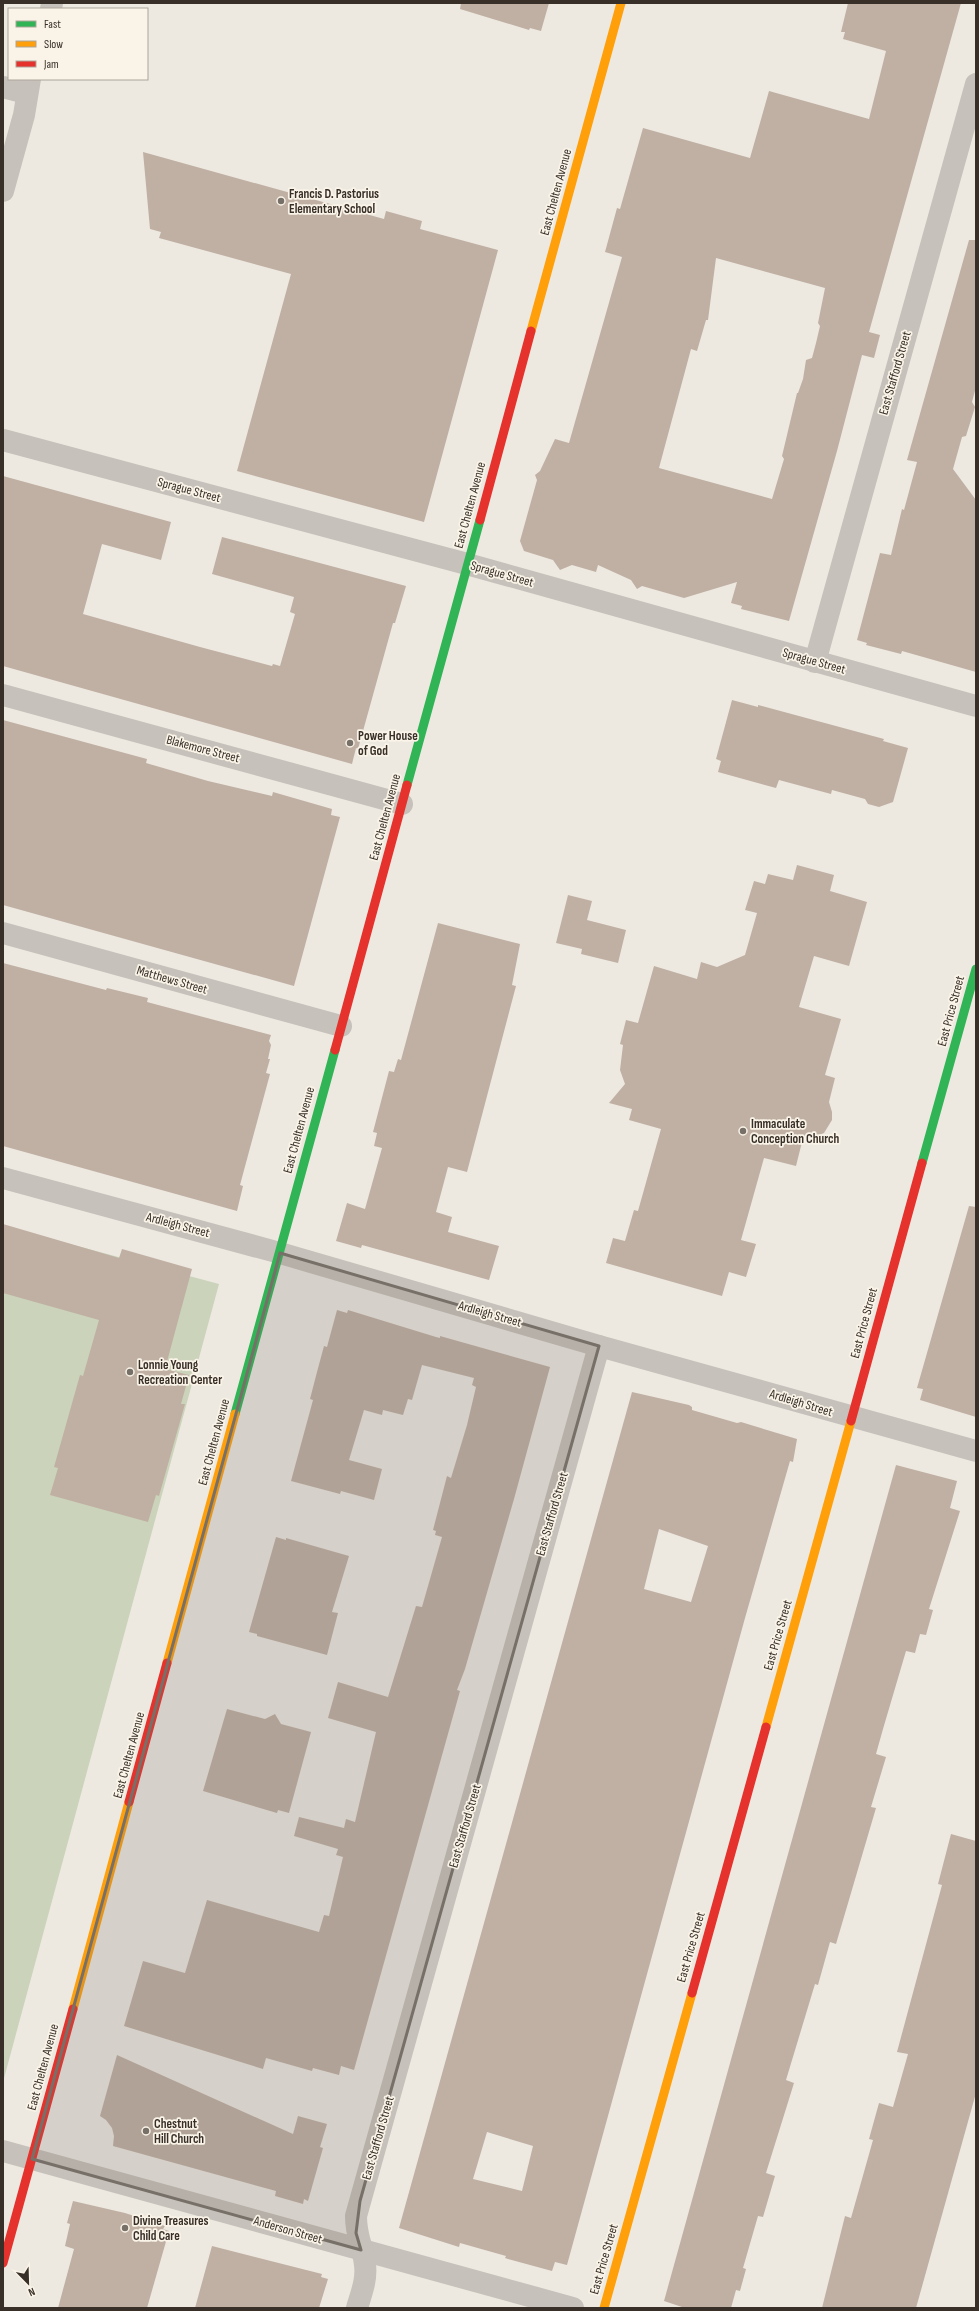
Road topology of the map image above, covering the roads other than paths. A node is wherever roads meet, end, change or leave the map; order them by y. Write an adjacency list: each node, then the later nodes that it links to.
1 (621, 3): 7 (street, East Chelten Avenue)
2 (976, 84): 8 (street, East Stafford Street)
3 (28, 86): 4 (street); 5 (street)
4 (3, 87)
5 (3, 191)
6 (3, 440): 7 (street, Sprague Street)
7 (467, 564): 8 (street, Sprague Street); 11 (street, East Chelten Avenue)
8 (815, 662): 10 (street, Sprague Street)
9 (3, 695): 11 (street, Blakemore Street)
10 (976, 706)
11 (402, 804): 14 (street, East Chelten Avenue)
12 (3, 933): 14 (street, Matthews Street)
13 (976, 969): 18 (street, East Price Street)
14 (341, 1026): 16 (street, East Chelten Avenue)
15 (3, 1178): 16 (street, Ardleigh Street)
16 (280, 1252): 17 (street, Ardleigh Street); 21 (street, East Chelten Avenue)
17 (599, 1346): 18 (street, Ardleigh Street); 22 (street, East Stafford Street)
18 (852, 1418): 19 (street, Ardleigh Street); 26 (street, East Price Street)
19 (976, 1451)
20 (3, 2151): 21 (street, Anderson Street)
21 (32, 2159): 22 (street, Anderson Street); 23 (street, East Chelten Avenue)
22 (361, 2250): 24 (street, East Stafford Street); 25 (street, Anderson Street)
23 (3, 2263)
24 (357, 2308)
25 (573, 2308)
26 (604, 2308)

